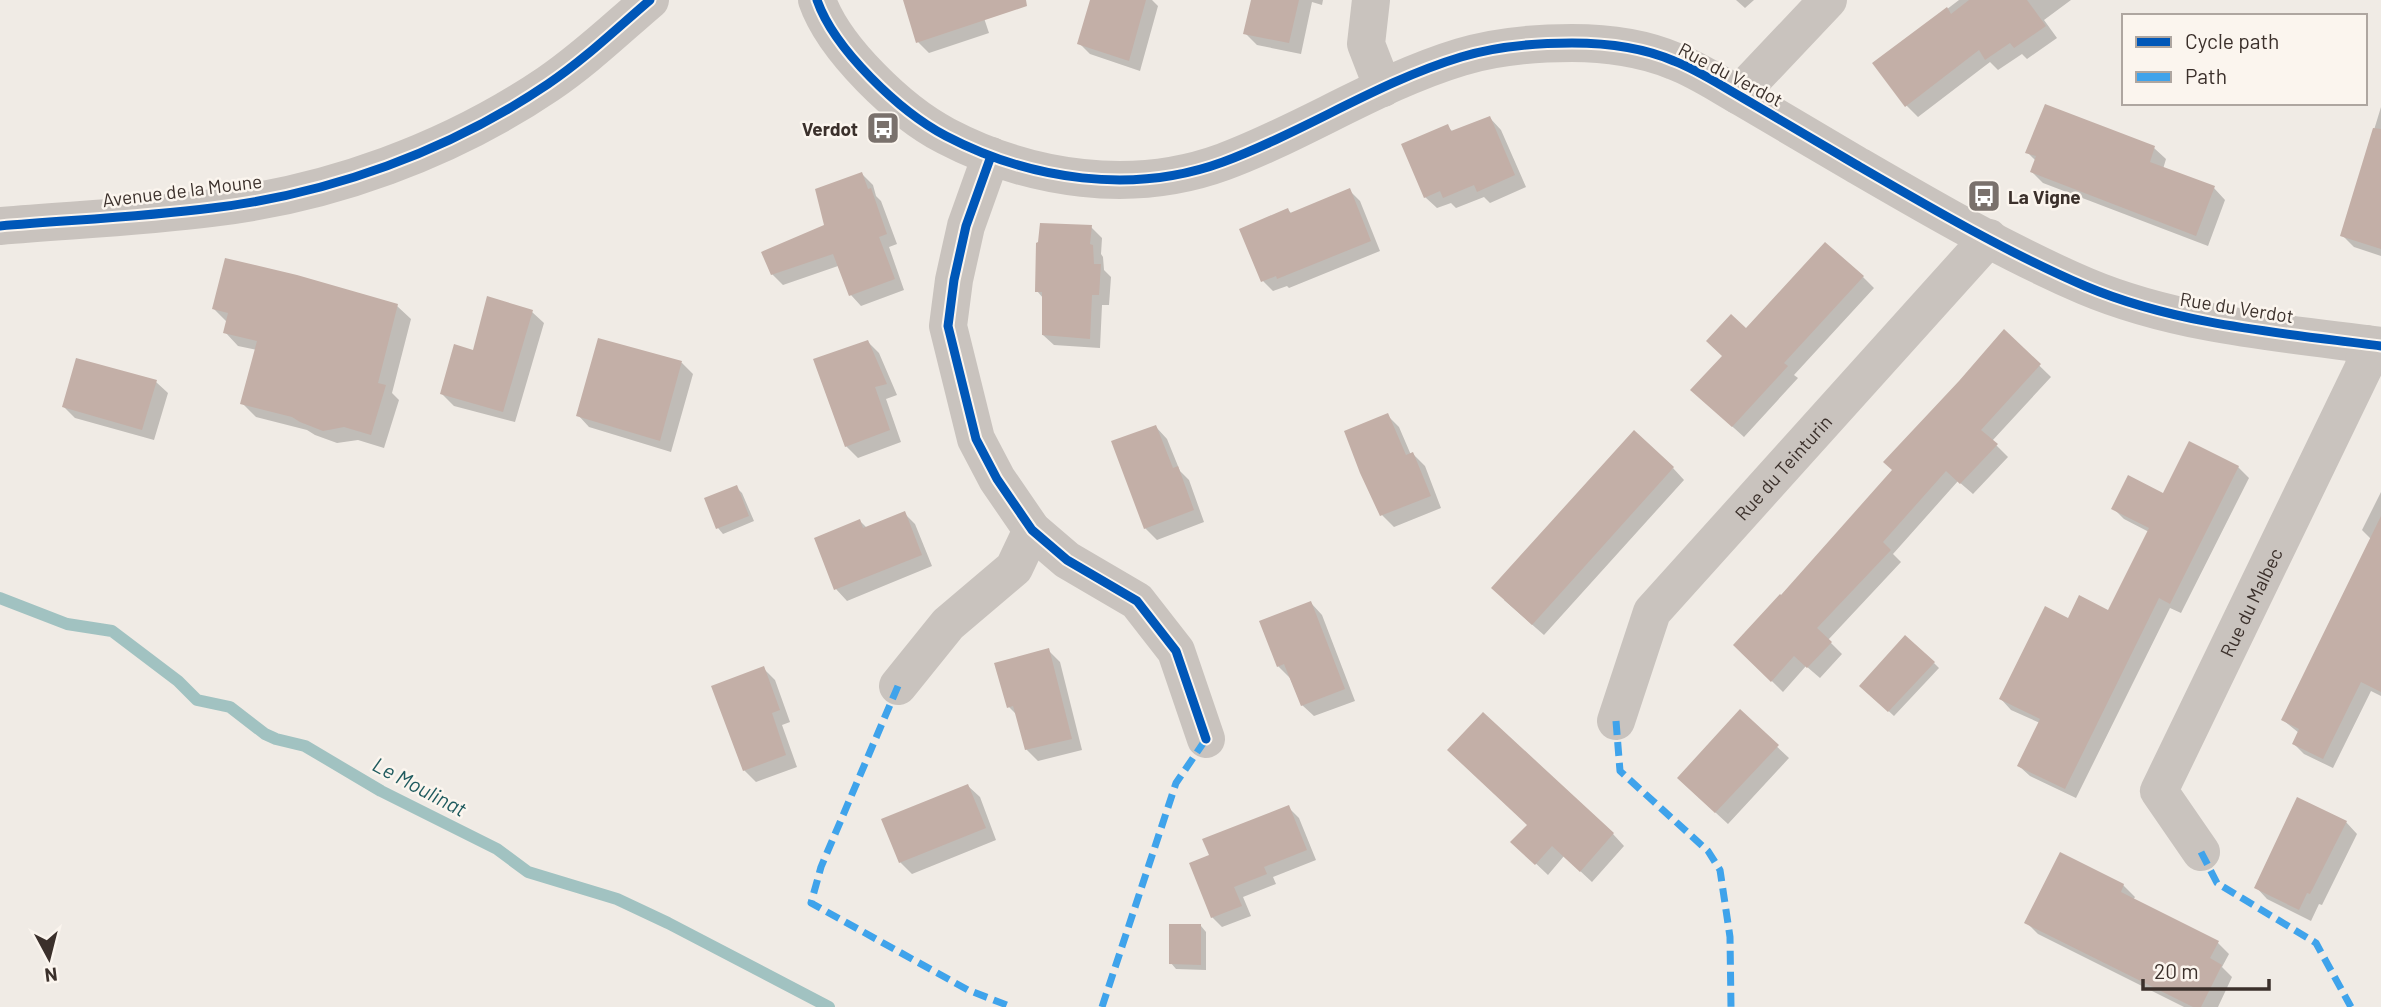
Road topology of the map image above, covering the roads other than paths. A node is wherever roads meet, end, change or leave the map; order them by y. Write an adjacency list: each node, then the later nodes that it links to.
1 (650, 0): 8 (street, Avenue de la Moune)
2 (1371, 0): 5 (street)
3 (1828, 0): 6 (street)
4 (813, 5): 7 (street, Rue du Verdot)
5 (1383, 89): 6 (street, Rue du Verdot); 7 (street, Rue du Verdot)
6 (1738, 95): 9 (street, Rue du Verdot)
7 (991, 156): 11 (street)
8 (0, 226)
9 (1989, 238): 10 (street, Rue du Verdot); 13 (street, Rue du Teinturin)
10 (2373, 345): 15 (street, Rue du Malbec)
11 (1032, 530): 12 (street); 14 (street)
12 (898, 687)
13 (1616, 721)
14 (1206, 739)
15 (2201, 852)

